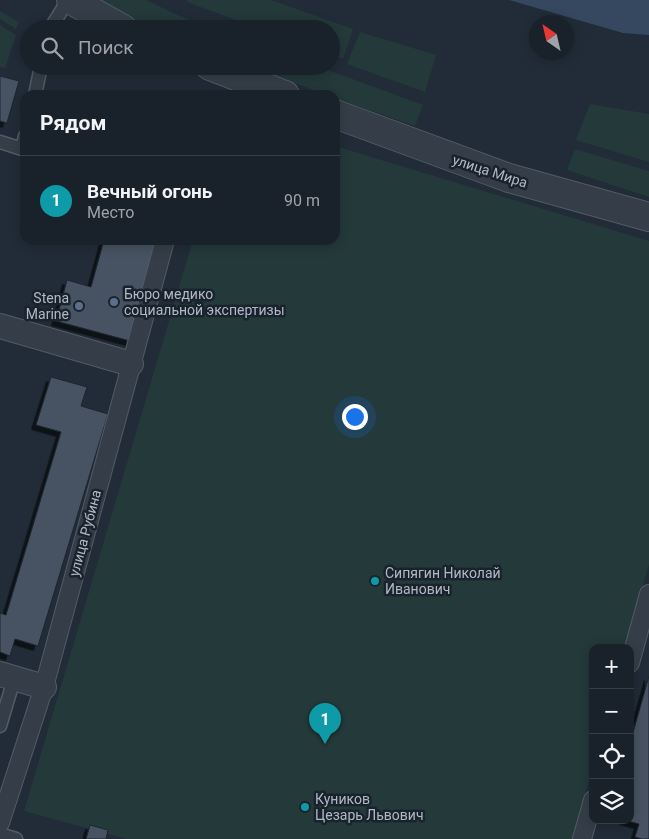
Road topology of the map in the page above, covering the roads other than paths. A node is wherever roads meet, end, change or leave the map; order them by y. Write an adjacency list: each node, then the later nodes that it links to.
1 (69, 0): 2 (lane); 3 (street)
2 (56, 20)
3 (106, 20)
4 (39, 75): 6 (lane)
5 (234, 75): 7 (street)
6 (36, 90)
7 (273, 90)
8 (340, 116): 11 (street, улица Мира)
9 (0, 142): 10 (lane)
10 (20, 148)
11 (649, 217)
12 (163, 245): 14 (street, улица Рубина)
13 (0, 326): 14 (street)
14 (131, 364): 18 (street, улица Рубина)
15 (649, 594): 16 (street)
16 (634, 648)
17 (7, 676): 18 (street); 19 (lane)
18 (44, 687): 21 (street, улица Рубина)
19 (0, 726)
20 (589, 814): 24 (street)
21 (0, 823)
22 (0, 834): 23 (lane)
23 (16, 839)
24 (582, 839)

